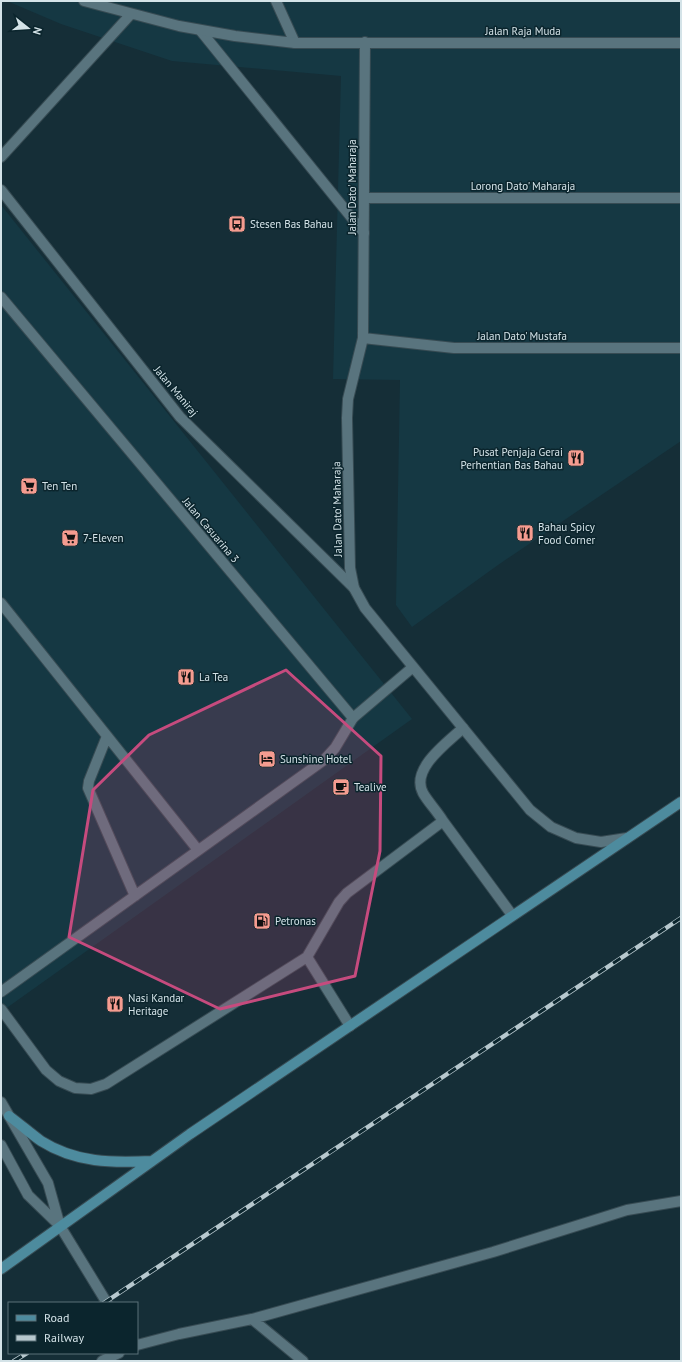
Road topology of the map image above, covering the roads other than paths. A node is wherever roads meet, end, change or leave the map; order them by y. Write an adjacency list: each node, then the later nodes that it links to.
1 (84, 1): 3 (street, Jalan Raja Muda)
2 (276, 1): 6 (street)
3 (131, 14): 4 (street, Jalan Raja Muda); 8 (street)
4 (200, 30): 6 (street, Jalan Raja Muda); 12 (street)
5 (364, 42): 6 (street, Jalan Raja Muda); 7 (street, Jalan Raja Muda); 10 (street, Jalan Dato' Maharaja)
6 (295, 43)
7 (681, 43)
8 (1, 157)
9 (1, 190): 16 (street, Jalan Maniraj)
10 (364, 198): 11 (street, Lorong Dato' Maharaja); 12 (street, Jalan Dato' Maharaja)
11 (681, 198)
12 (364, 233): 14 (street, Jalan Dato' Maharaja)
13 (1, 296): 19 (street, Jalan Casuarina 3)
14 (363, 338): 15 (street, Jalan Dato' Mustafa); 16 (street, Jalan Dato' Maharaja)
15 (681, 348)
16 (354, 588): 18 (street, Jalan Dato' Maharaja)
17 (1, 603): 21 (street)
18 (413, 667): 19 (street); 20 (street, Jalan Dato' Maharaja)
19 (352, 718): 25 (street)
20 (462, 728): 23 (street); 24 (street, Jalan Dato' Maharaja)
21 (107, 736): 25 (street); 26 (street)
22 (681, 802): 24 (main road)
23 (443, 820): 27 (street); 28 (street)
24 (627, 838): 27 (main road)
25 (198, 850): 26 (street)
26 (135, 896): 29 (street)
27 (512, 916): 31 (main road)
28 (307, 957): 30 (street); 31 (street)
29 (1, 992)
30 (1, 1008)
31 (350, 1026): 35 (main road)
32 (1, 1102): 33 (street)
33 (9, 1116): 35 (main road); 37 (street)
34 (1, 1145): 37 (street)
35 (152, 1161): 37 (main road)
36 (681, 1201): 40 (street)
37 (60, 1226): 38 (main road); 39 (street)
38 (1, 1267)
39 (106, 1302)
40 (252, 1319): 41 (street); 44 (street)
41 (138, 1345)
42 (117, 1354): 43 (street)
43 (102, 1361)
44 (303, 1361)

